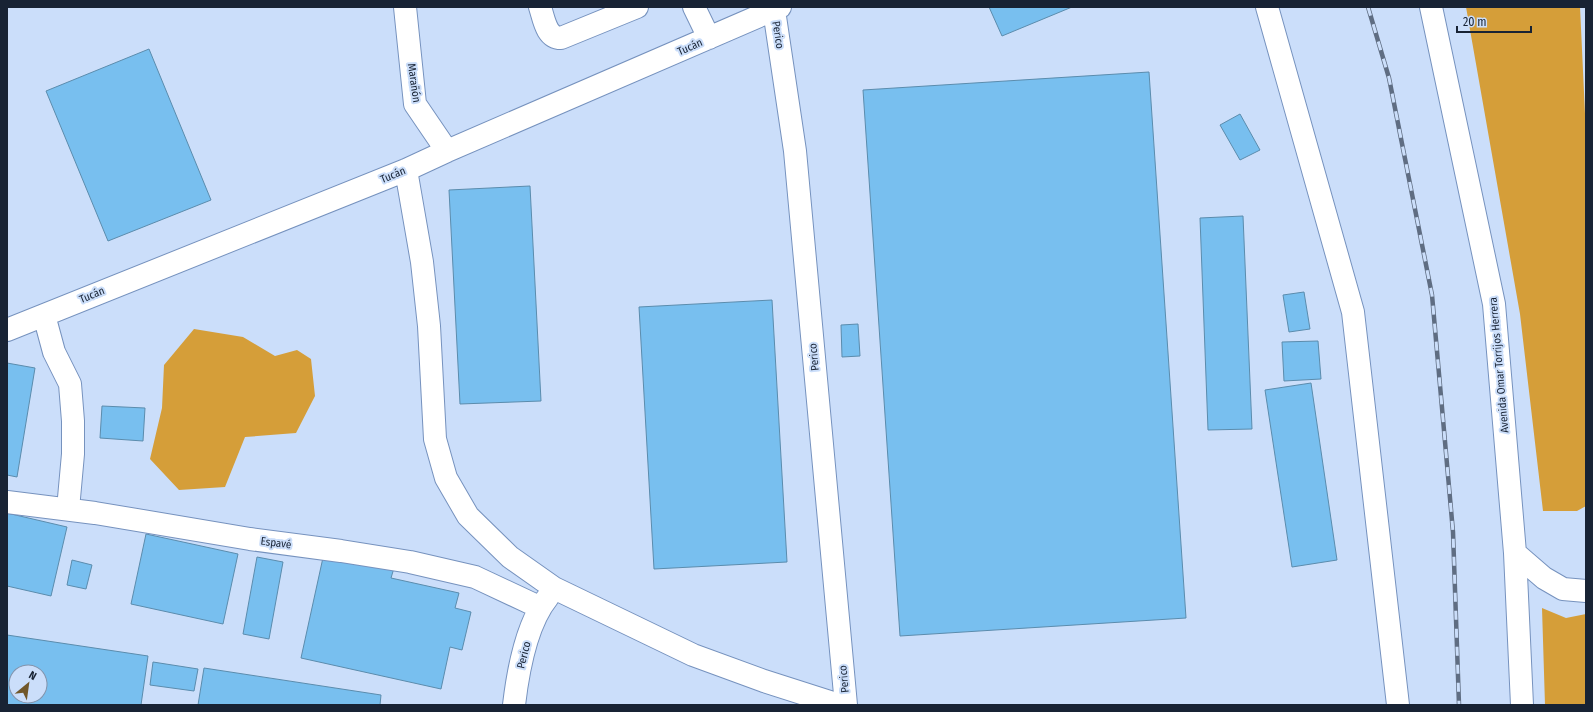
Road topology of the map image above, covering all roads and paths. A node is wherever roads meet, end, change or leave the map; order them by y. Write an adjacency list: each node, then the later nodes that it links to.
1 (405, 7): 9 (main road, Marañón)
2 (540, 7): 3 (main road)
3 (637, 7)
4 (694, 7): 8 (main road)
5 (1267, 7): 22 (main road)
6 (1431, 7): 15 (main road, Avenida Omar Torrijos Herrera)
7 (777, 8): 8 (main road, Tucán); 21 (main road, Perico)
8 (709, 38): 9 (main road, Tucán)
9 (446, 151): 10 (main road, Tucán)
10 (406, 170): 11 (main road, Tucán); 16 (main road)
11 (44, 315): 12 (main road, Tucán); 14 (main road)
12 (7, 330)
13 (7, 502): 14 (main road, Espavé)
14 (68, 509): 18 (main road, Espavé)
15 (1515, 553): 17 (main road); 23 (main road, Avenida Omar Torrijos Herrera)
16 (554, 588): 18 (main road, Perico); 20 (main road)
17 (1586, 591)
18 (539, 607): 19 (main road, Perico)
19 (514, 705)
20 (839, 705)
21 (846, 705)
22 (1398, 705)
23 (1522, 705)

